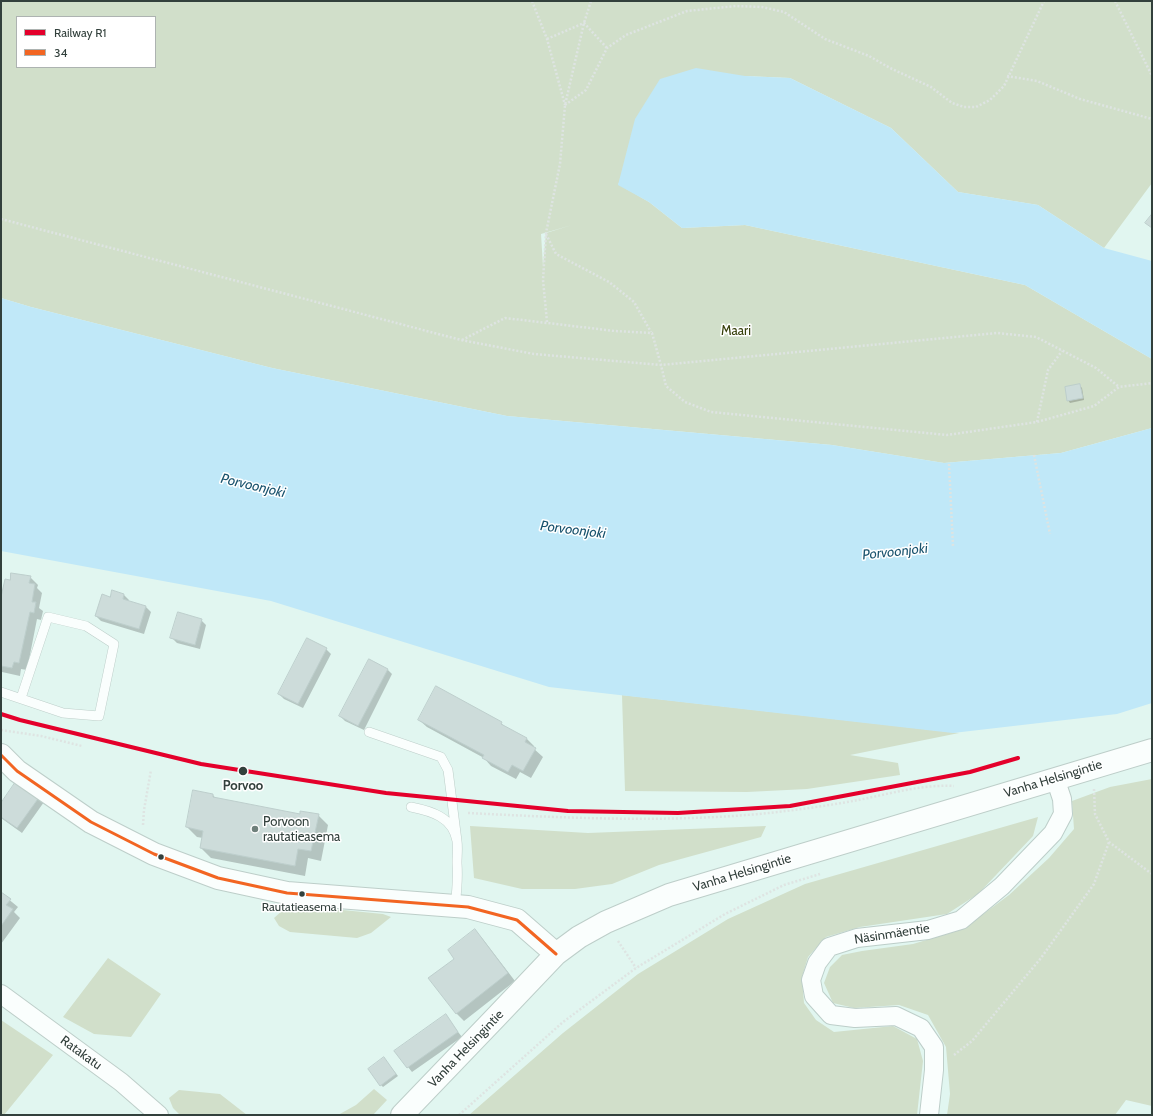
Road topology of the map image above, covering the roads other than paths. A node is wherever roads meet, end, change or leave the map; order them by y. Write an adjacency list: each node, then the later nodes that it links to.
1 (1, 692): 2 (lane)
2 (21, 698): 2 (lane)
3 (369, 732): 8 (lane)
4 (1152, 750): 6 (street, Vanha Helsingintie)
5 (1, 755): 9 (street)
6 (1055, 778): 10 (street, Vanha Helsingintie); 14 (street, Näsinmäentie)
7 (411, 807): 8 (lane)
8 (457, 841): 9 (lane)
9 (455, 906): 10 (street)
10 (556, 954): 13 (street, Vanha Helsingintie)
11 (1, 994): 12 (street, Ratakatu)
12 (159, 1115)
13 (402, 1115)
14 (929, 1115)

